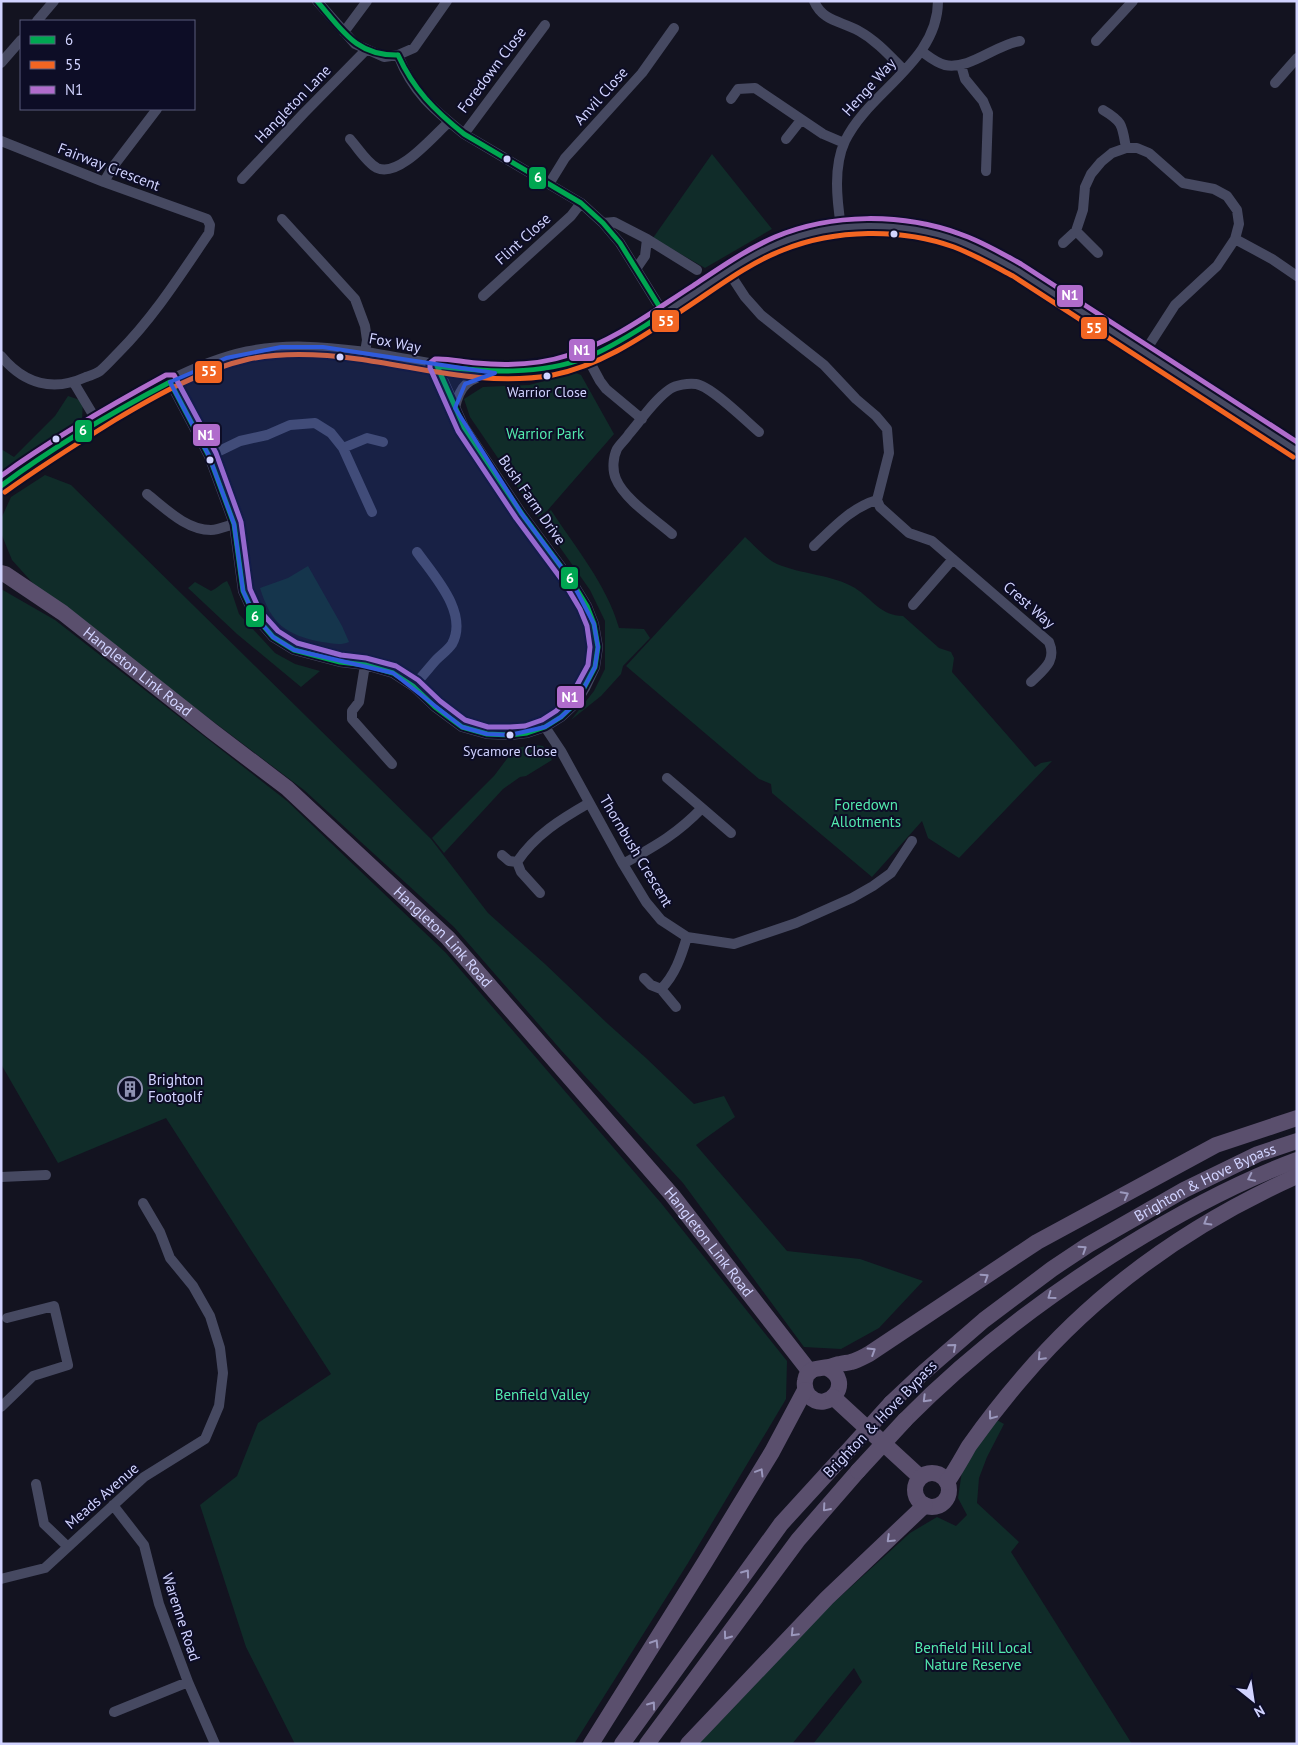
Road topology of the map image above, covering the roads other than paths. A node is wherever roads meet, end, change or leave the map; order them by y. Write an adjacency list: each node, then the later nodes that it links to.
1 (54, 1): 8 (street)
2 (317, 1): 11 (street)
3 (368, 1): 11 (street)
4 (447, 1): 17 (street)
5 (814, 1): 21 (street)
6 (938, 1): 16 (street, Henge Way)
7 (1133, 1): 14 (street)
8 (38, 20)
9 (545, 25): 28 (street, Foredown Close)
10 (674, 28): 37 (street, Anvil Close)
11 (344, 32): 15 (street)
12 (1020, 40): 20 (street)
13 (20, 41): 19 (street)
14 (1096, 41)
15 (366, 50): 17 (street); 35 (street, Hangleton Lane)
16 (921, 51): 20 (street); 21 (street, Henge Way)
17 (398, 55): 27 (street)
18 (1297, 58): 22 (street)
19 (1, 63)
20 (961, 65): 34 (street)
21 (904, 70): 32 (street, Henge Way)
22 (1275, 83)
23 (731, 99): 26 (street)
24 (156, 110): 36 (street)
25 (1103, 110): 33 (street)
26 (801, 120): 30 (street); 32 (street)
27 (449, 122): 28 (street); 29 (street)
28 (464, 134): 37 (street)
29 (350, 139)
30 (786, 139)
31 (1, 140): 36 (street, Fairway Crescent)
32 (844, 143): 41 (street, Henge Way)
33 (1126, 148): 42 (street); 44 (street)
34 (986, 171)
35 (242, 179)
36 (104, 182): 60 (street, Fairway Crescent)
37 (548, 184): 38 (street)
38 (582, 202): 40 (street); 51 (street, Flint Close)
39 (282, 219): 53 (street)
40 (603, 223): 43 (street); 47 (street)
41 (841, 227): 49 (street, Fox Way); 54 (street, Fox Way)
42 (1076, 231): 45 (street); 46 (street)
43 (647, 239): 47 (street); 48 (street)
44 (1235, 239): 50 (street); 54 (street)
45 (1063, 243)
46 (1098, 254)
47 (636, 269): 52 (street)
48 (697, 270)
49 (728, 271): 52 (street, Fox Way); 71 (street)
50 (1297, 276)
51 (484, 296)
52 (664, 314): 56 (street, Fox Way)
53 (366, 352): 57 (street, Fox Way); 59 (street, Fox Way)
54 (1144, 353): 67 (street, Fox Way)
55 (1, 356): 60 (street)
56 (587, 357): 58 (street, Fox Way); 62 (street)
57 (437, 366): 58 (street, Fox Way); 61 (street, Bush Farm Drive)
58 (495, 372): 61 (street)
59 (170, 382): 63 (street, Fox Way); 68 (street, Bush Farm Drive)
60 (74, 383): 63 (street)
61 (455, 408): 83 (street, Bush Farm Drive)
62 (642, 419): 64 (street); 74 (street)
63 (98, 423): 69 (street)
64 (759, 432)
65 (383, 442): 66 (street)
66 (343, 448): 68 (street); 72 (street)
67 (1297, 451)
68 (209, 456): 73 (street, Bush Farm Drive)
69 (1, 486)
70 (147, 494): 73 (street)
71 (878, 500): 75 (street); 77 (street, Crest Way)
72 (372, 512)
73 (234, 524): 80 (street, Bush Farm Drive)
74 (672, 534)
75 (814, 546)
76 (417, 552): 82 (street)
77 (953, 559): 79 (street); 81 (street, Crest Way)
78 (3, 572): 107 (highway, Hangleton Link Road)
79 (913, 605)
80 (365, 665): 82 (street, Bush Farm Drive); 84 (street)
81 (1031, 682)
82 (413, 686): 83 (street, Bush Farm Drive)
83 (544, 727): 86 (street, Thornbush Crescent)
84 (392, 764)
85 (667, 778): 87 (street)
86 (589, 802): 91 (street); 92 (street, Thornbush Crescent)
87 (702, 808): 88 (street); 92 (street)
88 (731, 832)
89 (912, 841): 94 (street, Thornbush Crescent)
90 (502, 855): 91 (street)
91 (517, 862): 93 (street)
92 (623, 864): 94 (street, Thornbush Crescent)
93 (540, 893)
94 (687, 937): 96 (street)
95 (644, 978): 96 (street)
96 (660, 989): 97 (street)
97 (676, 1007)
98 (1297, 1118): 106 (highway, one-way to 98)
99 (1297, 1141): 122 (highway, Brighton & Hove Bypass, one-way to 99, bridge)
100 (1297, 1160): 123 (highway, Brighton & Hove Bypass, one-way to 123, bridge)
101 (46, 1174): 103 (street)
102 (1297, 1176): 112 (highway, one-way to 112)
103 (1, 1177)
104 (143, 1203): 114 (street, Meads Avenue)
105 (7, 1318): 110 (street)
106 (827, 1368): 107 (highway); 109 (highway)
107 (810, 1372): 108 (highway)
108 (805, 1390): 109 (highway); 121 (highway, one-way to 108)
109 (833, 1397): 111 (highway)
110 (1, 1407)
111 (920, 1477): 112 (highway); 115 (highway)
112 (947, 1482): 115 (highway)
113 (36, 1484): 116 (street)
114 (113, 1505): 116 (street, Meads Avenue); 118 (street, Warenne Road)
115 (925, 1506): 124 (highway, one-way to 124)
116 (67, 1546): 117 (street, Meads Avenue)
117 (1, 1579)
118 (188, 1682): 119 (street); 120 (street, Warenne Road)
119 (114, 1712)
120 (215, 1744)
121 (591, 1744)
122 (622, 1744)
123 (647, 1744)
124 (688, 1744)

